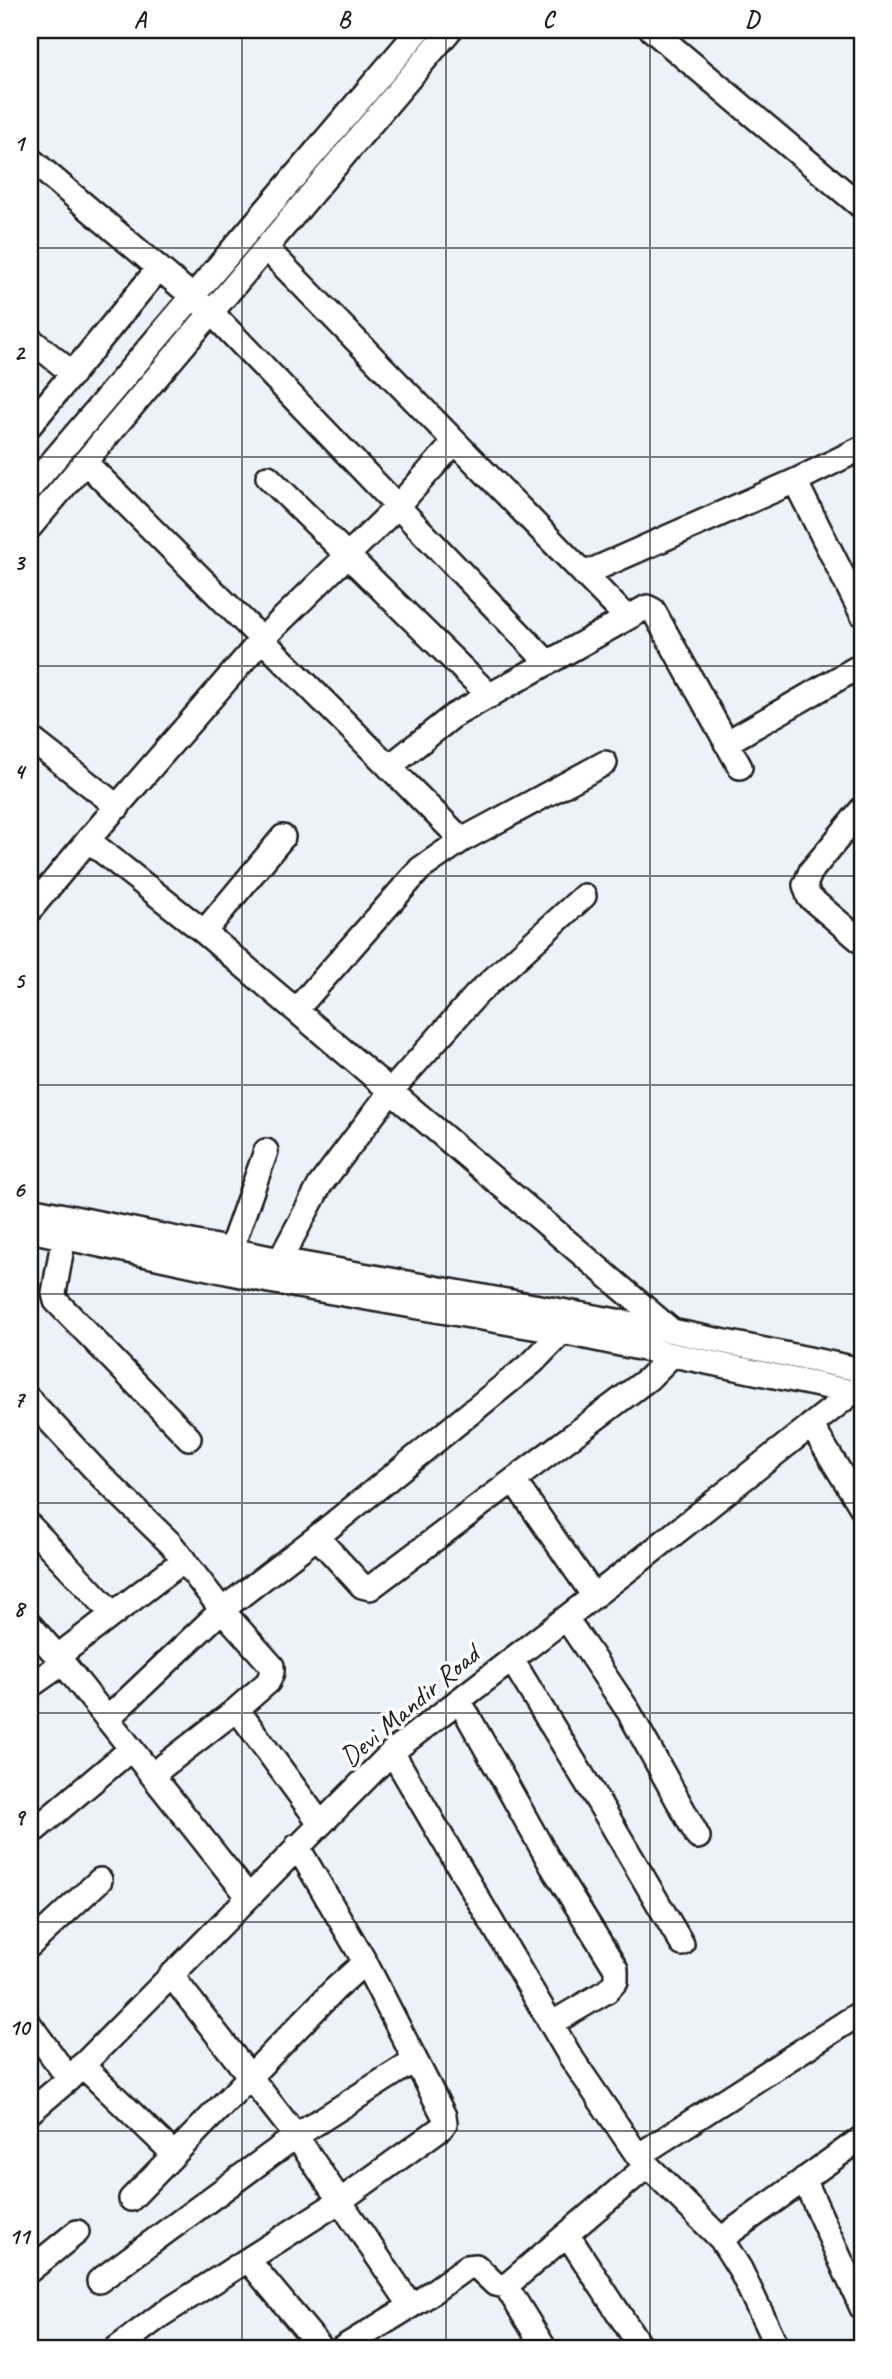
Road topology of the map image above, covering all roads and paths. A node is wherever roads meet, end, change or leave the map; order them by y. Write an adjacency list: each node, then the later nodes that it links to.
1 (419, 30): 8 (street)
2 (450, 30): 6 (street)
3 (652, 30): 5 (street)
4 (30, 159): 7 (street)
5 (862, 207)
6 (265, 248): 9 (street); 13 (street)
7 (159, 268): 8 (street); 11 (street)
8 (193, 298): 9 (street); 18 (street)
9 (212, 313): 15 (street); 19 (street)
10 (30, 340): 11 (street)
11 (73, 374): 12 (street)
12 (30, 425)
13 (455, 442): 19 (street); 22 (street)
14 (862, 448): 17 (street)
15 (85, 461): 20 (street); 25 (street)
16 (268, 477): 21 (street)
17 (795, 481): 22 (street); 23 (street)
18 (30, 488)
19 (397, 507): 21 (street); 26 (street)
20 (30, 527)
21 (345, 555): 25 (street); 28 (street)
22 (584, 574): 24 (street)
23 (862, 614)
24 (627, 618): 26 (street); 30 (street)
25 (263, 638): 32 (street); 34 (street)
26 (548, 663): 28 (street)
27 (862, 665): 30 (street)
28 (490, 696): 32 (street)
29 (30, 738): 34 (street)
30 (726, 743): 33 (street)
31 (605, 763): 38 (street)
32 (389, 767): 38 (street)
33 (740, 767)
34 (118, 807): 37 (street)
35 (862, 809): 42 (street)
36 (283, 837): 41 (street)
37 (88, 840): 40 (street); 41 (street)
38 (462, 840): 43 (street)
39 (584, 896): 44 (street)
40 (34, 897)
41 (204, 932): 43 (street)
42 (862, 942)
43 (296, 1010): 44 (street)
44 (391, 1091): 50 (street); 51 (street)
45 (266, 1151): 49 (street)
46 (30, 1209): 49 (street)
47 (30, 1230): 48 (street)
48 (64, 1236): 49 (street); 58 (street)
49 (227, 1260): 50 (street); 52 (street)
50 (280, 1260): 51 (street)
51 (672, 1331): 54 (street)
52 (562, 1332): 53 (street); 62 (street)
53 (672, 1355): 55 (street); 59 (street)
54 (862, 1370)
55 (859, 1390): 57 (street, Devi Mandir Road)
56 (30, 1400): 63 (street)
57 (811, 1425): 60 (street); 64 (street, Devi Mandir Road)
58 (189, 1438)
59 (513, 1481): 62 (street); 64 (street)
60 (862, 1508)
61 (30, 1526): 66 (street)
62 (317, 1537): 65 (street)
63 (184, 1560): 65 (street); 66 (street)
64 (594, 1597): 67 (street, Devi Mandir Road)
65 (222, 1609): 73 (street); 74 (street)
66 (113, 1614): 69 (street)
67 (566, 1618): 70 (street, Devi Mandir Road); 80 (street)
68 (30, 1625): 69 (street)
69 (60, 1660): 71 (street); 74 (street)
70 (512, 1660): 72 (street, Devi Mandir Road); 84 (street)
71 (30, 1686)
72 (459, 1700): 76 (street, Devi Mandir Road); 89 (street)
73 (237, 1709): 77 (street); 78 (street)
74 (107, 1719): 75 (street)
75 (131, 1749): 77 (street); 79 (street)
76 (392, 1752): 78 (street, Devi Mandir Road); 89 (street)
77 (152, 1775): 83 (street)
78 (320, 1823): 81 (street, Devi Mandir Road)
79 (30, 1831)
80 (698, 1837)
81 (297, 1846): 83 (street, Devi Mandir Road); 86 (street)
82 (100, 1880): 85 (street)
83 (248, 1896): 87 (street, Devi Mandir Road)
84 (682, 1944)
85 (30, 1945)
86 (365, 1962): 91 (street); 93 (street)
87 (171, 1975): 92 (street, Devi Mandir Road); 93 (street)
88 (862, 2012): 98 (street)
89 (551, 2024): 98 (street)
90 (30, 2025): 92 (street)
91 (415, 2060): 95 (street); 101 (street)
92 (75, 2072): 94 (street, Devi Mandir Road); 97 (street)
93 (250, 2076): 95 (street); 97 (street)
94 (30, 2112)
95 (296, 2136): 101 (street); 107 (street)
96 (862, 2138): 99 (street)
97 (174, 2154): 100 (street)
98 (643, 2161): 103 (street); 104 (street)
99 (804, 2179): 104 (street); 110 (street)
100 (131, 2199)
101 (340, 2201): 105 (street); 109 (street)
102 (77, 2232): 106 (street)
103 (567, 2234): 108 (street); 115 (street)
104 (721, 2239): 116 (street)
105 (248, 2260): 112 (street); 113 (street)
106 (30, 2270)
107 (99, 2281)
108 (506, 2286): 109 (street); 111 (street)
109 (411, 2306): 114 (street)
110 (862, 2308)
111 (541, 2348)
112 (116, 2349)
113 (322, 2349)
114 (341, 2349)
115 (642, 2349)
116 (778, 2349)

